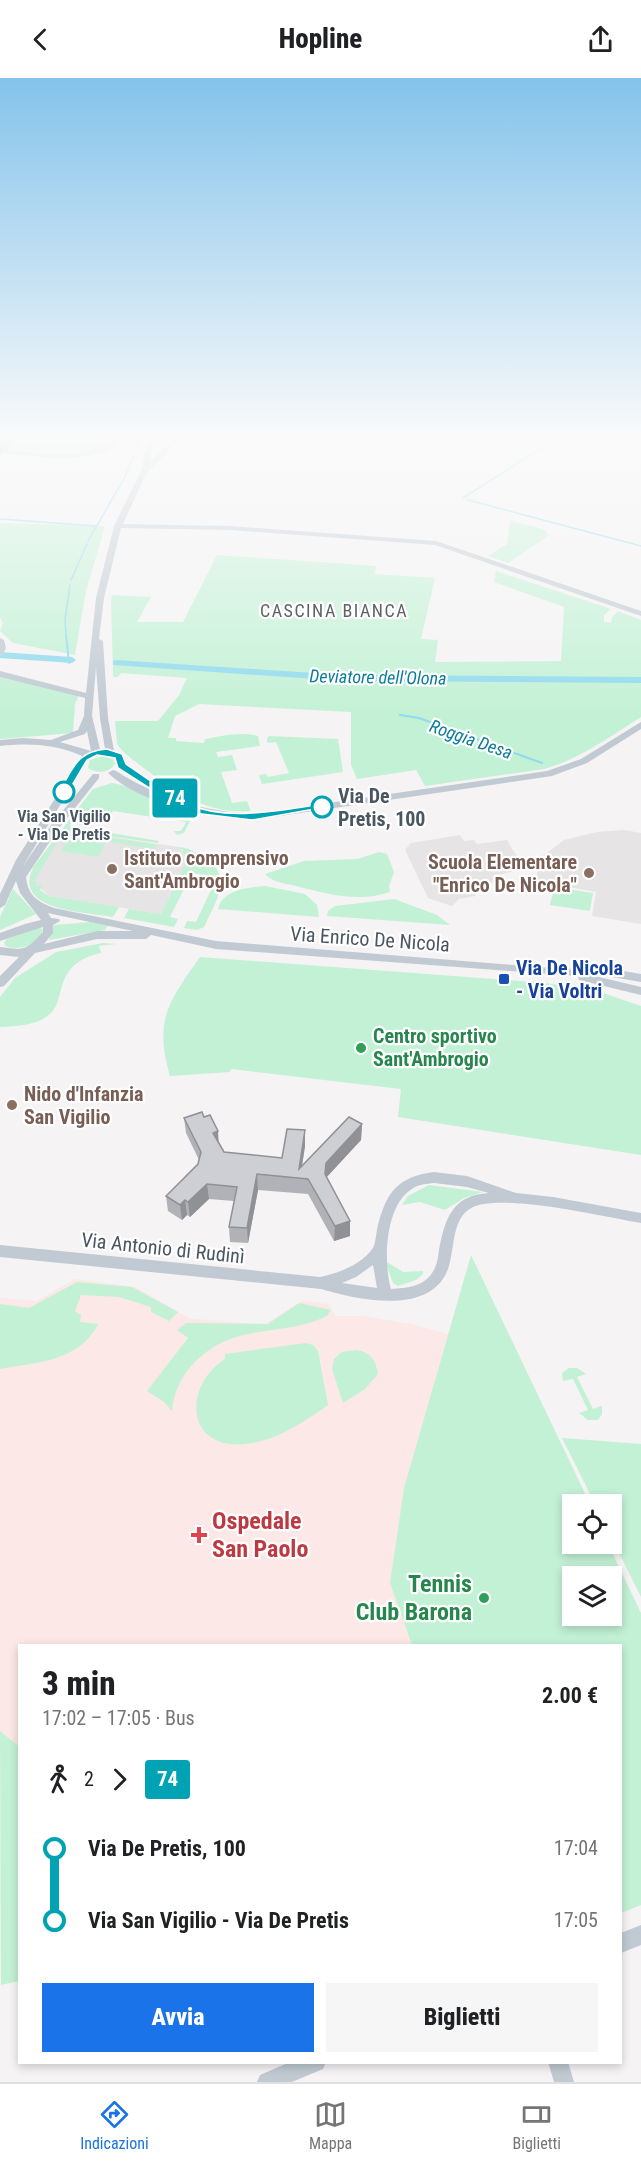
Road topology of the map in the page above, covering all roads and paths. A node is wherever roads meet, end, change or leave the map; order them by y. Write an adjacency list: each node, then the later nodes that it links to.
1 (116, 533): 4 (street)
2 (265, 533): 3 (street)
3 (641, 614)
4 (97, 631): 6 (street); 8 (street)
5 (0, 674): 6 (street)
6 (89, 696): 7 (street)
7 (88, 716): 8 (street); 10 (street); 13 (street)
8 (104, 718): 12 (street)
9 (641, 725): 17 (street)
10 (48, 742): 11 (street); 13 (street)
11 (0, 745): 13 (street)
12 (110, 752): 13 (street); 14 (street)
13 (86, 759): 16 (street); 18 (street)
14 (122, 766): 15 (street); 17 (street)
15 (113, 773): 16 (street); 17 (street)
16 (96, 776): 19 (street)
17 (185, 807)
18 (0, 904)
19 (33, 904): 20 (street, Via Enrico De Nicola); 21 (street)
20 (92, 920): 21 (street, Via Enrico De Nicola); 23 (street, Via Enrico De Nicola)
21 (48, 922): 22 (street, Via Enrico De Nicola); 25 (street)
22 (0, 937)
23 (174, 937): 25 (street, Via Enrico De Nicola); 26 (street, Via Enrico De Nicola)
24 (0, 951): 25 (street, Via Enrico De Nicola)
25 (31, 951): 28 (street)
26 (564, 973): 27 (street, Via Enrico De Nicola); 29 (street, Via Enrico De Nicola)
27 (641, 978)
28 (0, 983)
29 (641, 991)
30 (519, 1198): 31 (street, Via Antonio di Rudinì); 33 (street, Via Antonio di Rudinì); 35 (street, Via Antonio di Rudinì)
31 (641, 1218)
32 (0, 1251): 34 (street, Via Antonio di Rudinì)
33 (377, 1252): 34 (street, Via Antonio di Rudinì); 35 (street, Via Antonio di Rudinì)
34 (320, 1283): 35 (street, Via Antonio di Rudinì)
35 (385, 1294)
36 (641, 1935): 37 (street)
37 (622, 1943)
38 (311, 2064): 40 (street)
39 (559, 2064): 41 (street)
40 (267, 2082)
41 (564, 2082)

